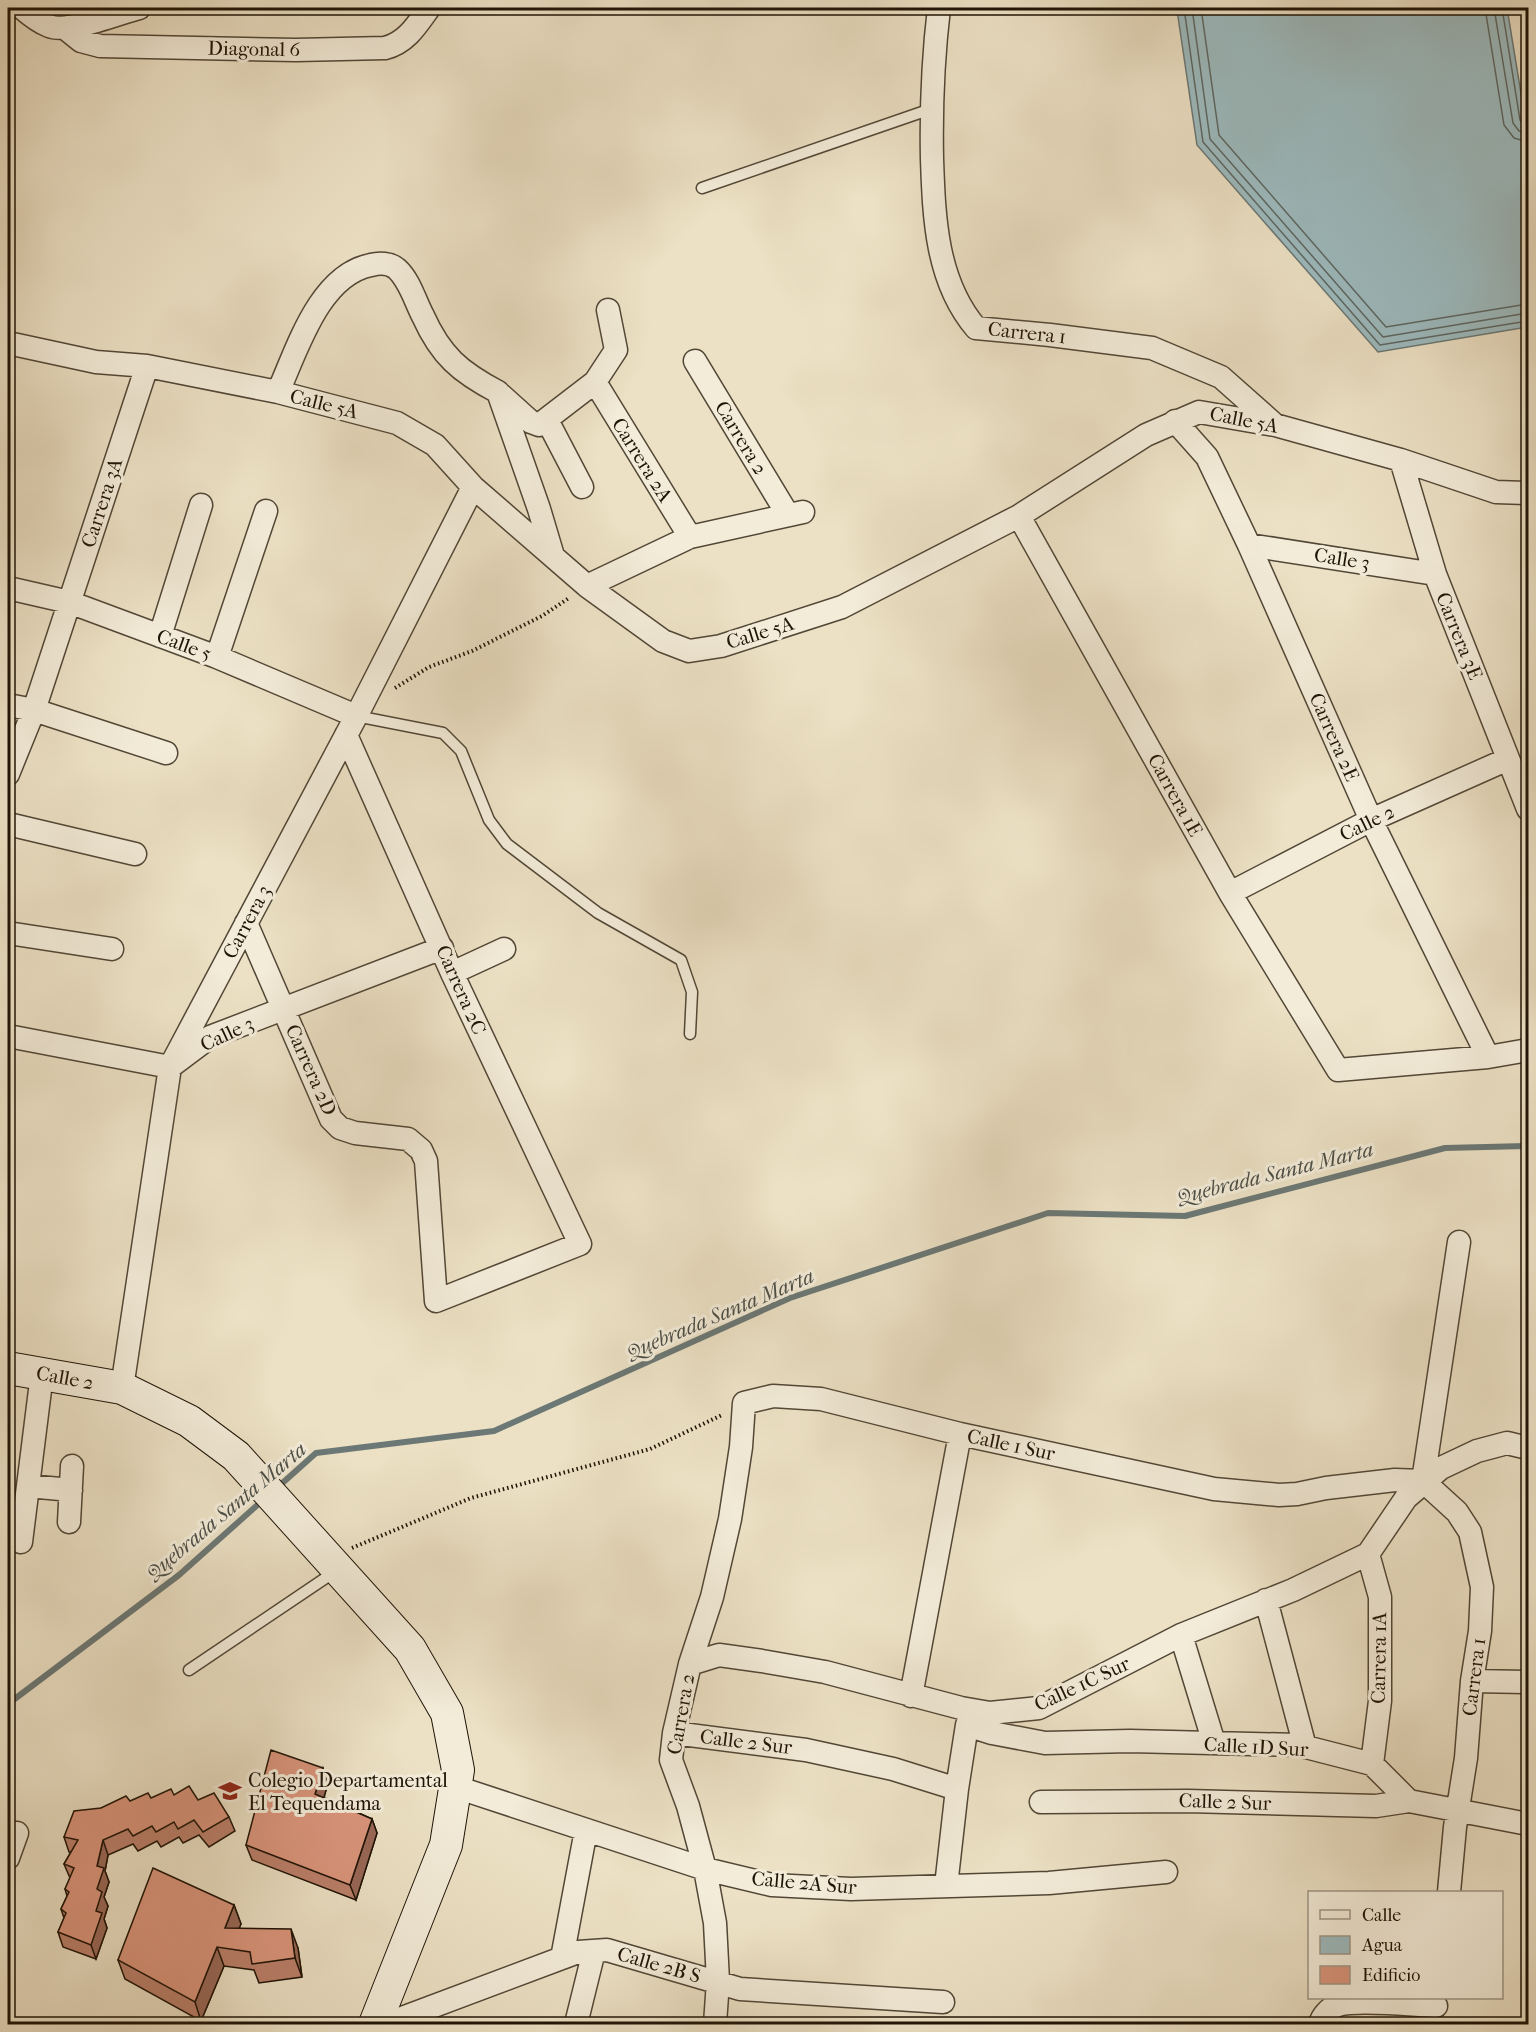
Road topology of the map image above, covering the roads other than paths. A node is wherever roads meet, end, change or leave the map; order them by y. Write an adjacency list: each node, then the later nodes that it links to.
1 (22, 8): 5 (street)
2 (139, 8): 5 (street)
3 (429, 8): 5 (street, Diagonal 6)
4 (939, 10): 6 (street, Carrera 1)
5 (66, 29)
6 (931, 110): 7 (lane); 17 (street, Carrera 1)
7 (702, 188)
8 (608, 310): 12 (street)
9 (8, 343): 11 (street)
10 (695, 361): 25 (street, Carrera 2)
11 (147, 366): 13 (street, Calle 5A); 31 (street, Carrera 3A)
12 (595, 382): 15 (street); 25 (street, Carrera 2A)
13 (278, 392): 14 (street); 19 (street, Calle 5A)
14 (498, 392): 15 (street); 27 (street)
15 (547, 420): 20 (street)
16 (1175, 421): 17 (street, Calle 5A); 24 (street, Calle 5A); 26 (street, Carrera 2E)
17 (1275, 425): 18 (street, Calle 5A)
18 (1401, 460): 21 (street, Calle 5A); 28 (street, Carrera 3E)
19 (473, 487): 27 (street, Calle 5A); 36 (street, Carrera 3)
20 (582, 487)
21 (1528, 493)
22 (201, 505): 32 (street)
23 (266, 511): 33 (street)
24 (1019, 516): 29 (street, Calle 5A); 44 (street, Carrera 1E)
25 (690, 537): 29 (street)
26 (1249, 545): 28 (street, Calle 3); 41 (street, Carrera 2E)
27 (554, 556): 29 (street, Calle 5A)
28 (1435, 574): 38 (street, Carrera 3E)
29 (587, 586)
30 (8, 588): 31 (street, Calle 5)
31 (69, 602): 32 (street, Calle 5); 35 (street, Carrera 3A)
32 (160, 636): 33 (street, Calle 5)
33 (217, 657): 36 (street, Calle 5)
34 (8, 705): 35 (street)
35 (34, 710): 37 (street); 39 (street, Carrera 3A)
36 (354, 719): 45 (street, Carrera 3); 47 (street, Carrera 2C); 52 (lane)
37 (166, 753)
38 (1508, 759): 40 (street, Carrera 3E); 41 (street, Calle 2)
39 (8, 774)
40 (1528, 809)
41 (1371, 820): 44 (street, Calle 2); 55 (street, Carrera 2E)
42 (8, 824): 43 (street)
43 (135, 854)
44 (1230, 893): 55 (street, Carrera 1E)
45 (246, 923): 51 (street, Carrera 2D); 56 (street, Carrera 3)
46 (8, 933): 49 (street)
47 (442, 948): 50 (street, Carrera 2C); 51 (street, Calle 3)
48 (504, 949): 50 (street)
49 (112, 950)
50 (452, 973): 58 (street, Carrera 2C)
51 (284, 1009): 56 (street, Calle 3); 58 (street, Carrera 2D)
52 (690, 1034)
53 (8, 1036): 56 (street)
54 (1528, 1050): 55 (street)
55 (1488, 1057)
56 (170, 1067): 61 (street, Carrera 3)
57 (1459, 1242): 66 (street)
58 (436, 1301)
59 (8, 1368): 60 (main road, Calle 2)
60 (42, 1374): 61 (main road, Calle 2); 67 (street)
61 (122, 1388): 72 (main road, Calle 2)
62 (744, 1403): 63 (street, Calle 1 Sur); 75 (street, Carrera 2)
63 (960, 1434): 66 (street, Calle 1 Sur); 79 (street)
64 (1528, 1448): 66 (street)
65 (72, 1466): 68 (street)
66 (1423, 1481): 71 (street); 77 (street, Carrera 1)
67 (28, 1486): 68 (street); 70 (street)
68 (70, 1490): 69 (street)
69 (69, 1522)
70 (21, 1542)
71 (1368, 1554): 73 (street, Calle 1C Sur); 84 (street, Carrera 1A)
72 (334, 1563): 76 (lane); 85 (main road, Calle 2)
73 (1266, 1600): 74 (street, Calle 1C Sur); 83 (street)
74 (1181, 1635): 80 (street, Calle 1C Sur); 82 (street)
75 (690, 1664): 79 (street, Calle 1C Sur); 81 (street, Carrera 2)
76 (189, 1670)
77 (1472, 1681): 78 (street); 89 (street, Carrera 1)
78 (1528, 1682)
79 (911, 1696): 80 (street, Calle 1C Sur)
80 (970, 1717): 82 (street, Calle 1D Sur); 86 (street)
81 (674, 1733): 86 (street, Calle 2 Sur); 94 (street, Carrera 2)
82 (1214, 1743): 83 (street, Calle 1D Sur)
83 (1305, 1747): 84 (street, Calle 1D Sur)
84 (1372, 1764): 87 (street)
85 (456, 1787): 91 (street, Calle 2A Sur); 104 (main road, Calle 2)
86 (957, 1789): 96 (street)
87 (1409, 1801): 88 (street, Calle 2 Sur); 89 (street)
88 (1041, 1802)
89 (1458, 1811): 90 (street); 97 (street, Carrera 1)
90 (1528, 1824)
91 (586, 1830): 94 (street, Calle 2A Sur); 99 (street)
92 (12, 1833): 93 (street)
93 (8, 1858)
94 (705, 1869): 96 (street, Calle 2A Sur); 100 (street, Carrera 2)
95 (1166, 1872): 96 (street, Calle 2A Sur)
96 (946, 1886)
97 (1449, 1891)
98 (594, 1951): 99 (street, Calle 2B S); 100 (street, Calle 2B S); 106 (street)
99 (562, 1958): 105 (street, Calle 2B S)
100 (718, 1981): 101 (street, Calle 2B S); 107 (street, Carrera 2)
101 (943, 2002)
102 (1436, 2009): 103 (street)
103 (1321, 2021)
104 (375, 2025)
105 (386, 2025)
106 (576, 2025)
107 (715, 2025)

